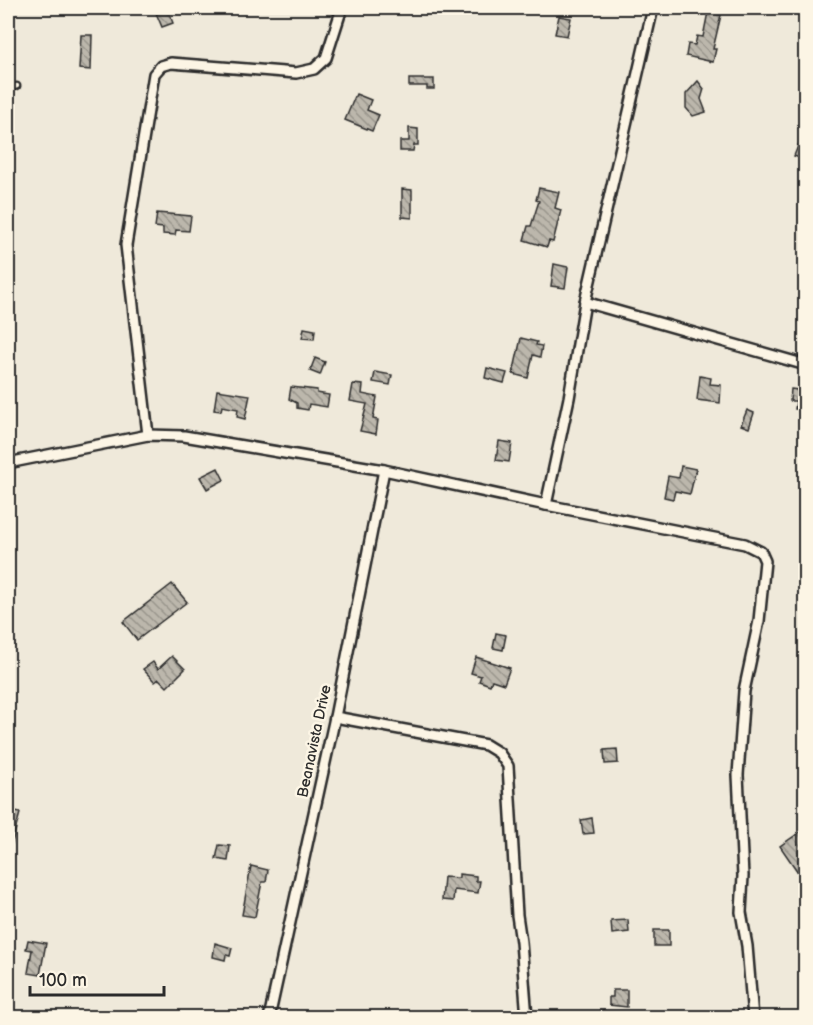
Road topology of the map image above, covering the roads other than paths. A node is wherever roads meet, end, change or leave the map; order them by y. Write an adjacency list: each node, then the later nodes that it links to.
1 (342, 8): 7 (street)
2 (653, 8): 5 (street)
3 (17, 86): 4 (lane)
4 (8, 88)
5 (585, 302): 6 (street); 10 (street)
6 (806, 365)
7 (148, 435): 8 (street); 9 (street)
8 (8, 463)
9 (384, 470): 10 (street); 11 (street, Beanavista Drive)
10 (546, 505): 14 (street)
11 (335, 717): 12 (street, Beanavista Drive); 13 (street)
12 (269, 1017)
13 (527, 1017)
14 (753, 1017)

